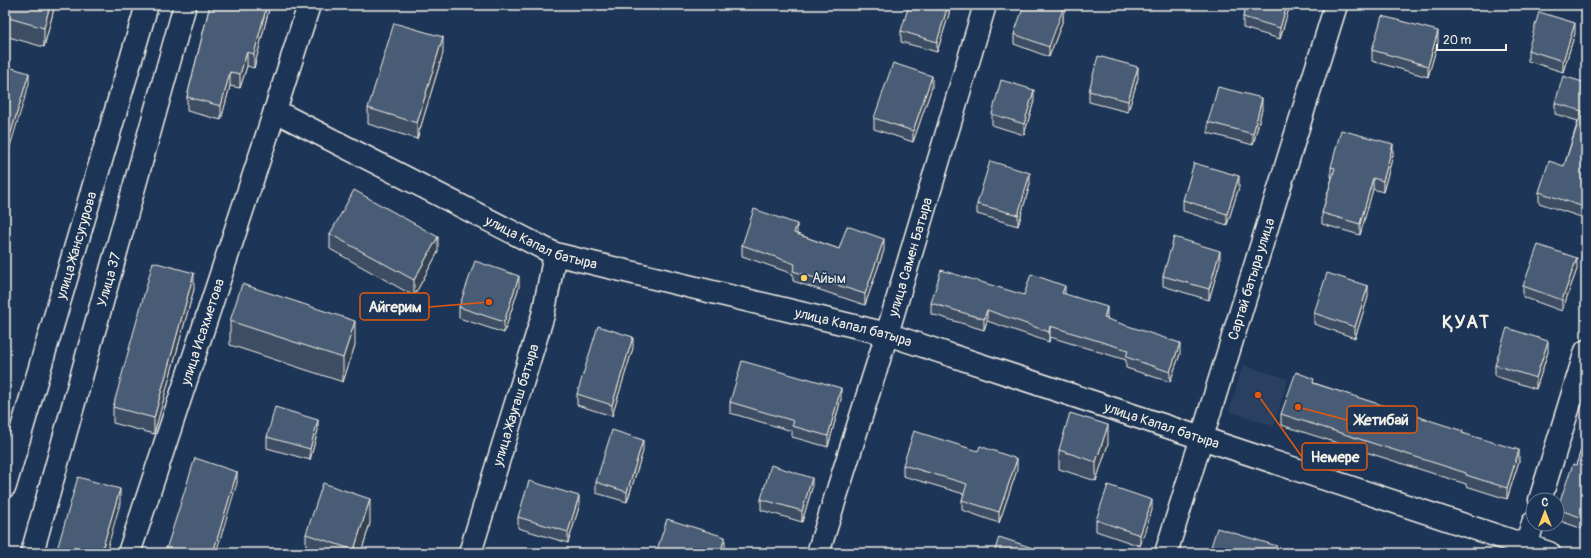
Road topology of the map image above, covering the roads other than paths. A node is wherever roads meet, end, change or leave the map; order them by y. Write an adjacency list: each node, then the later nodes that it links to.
1 (147, 5): 11 (street, улица Жансугурова)
2 (185, 5): 15 (street, Улица 37)
3 (309, 5): 6 (street)
4 (985, 5): 8 (street, улица Самен Батыра)
5 (1336, 5): 10 (street, Сартай батыра улица)
6 (275, 111): 7 (street, улица Капал батыра); 16 (street, улица Исахметова)
7 (555, 254): 8 (street, улица Капал батыра); 17 (street, улица Жаугаш батыра)
8 (887, 334): 10 (street, улица Капал батыра); 18 (street, улица Самен Батыра)
9 (1586, 350): 12 (street)
10 (1202, 438): 14 (street, улица Капал батыра); 19 (street, Сартай батыра улица)
11 (5, 486)
12 (1542, 492)
13 (1530, 532): 14 (street)
14 (1525, 549): 20 (street, улица Капал батыра)
15 (32, 553)
16 (128, 553)
17 (470, 553)
18 (818, 553)
19 (1166, 553)
20 (1549, 553)

